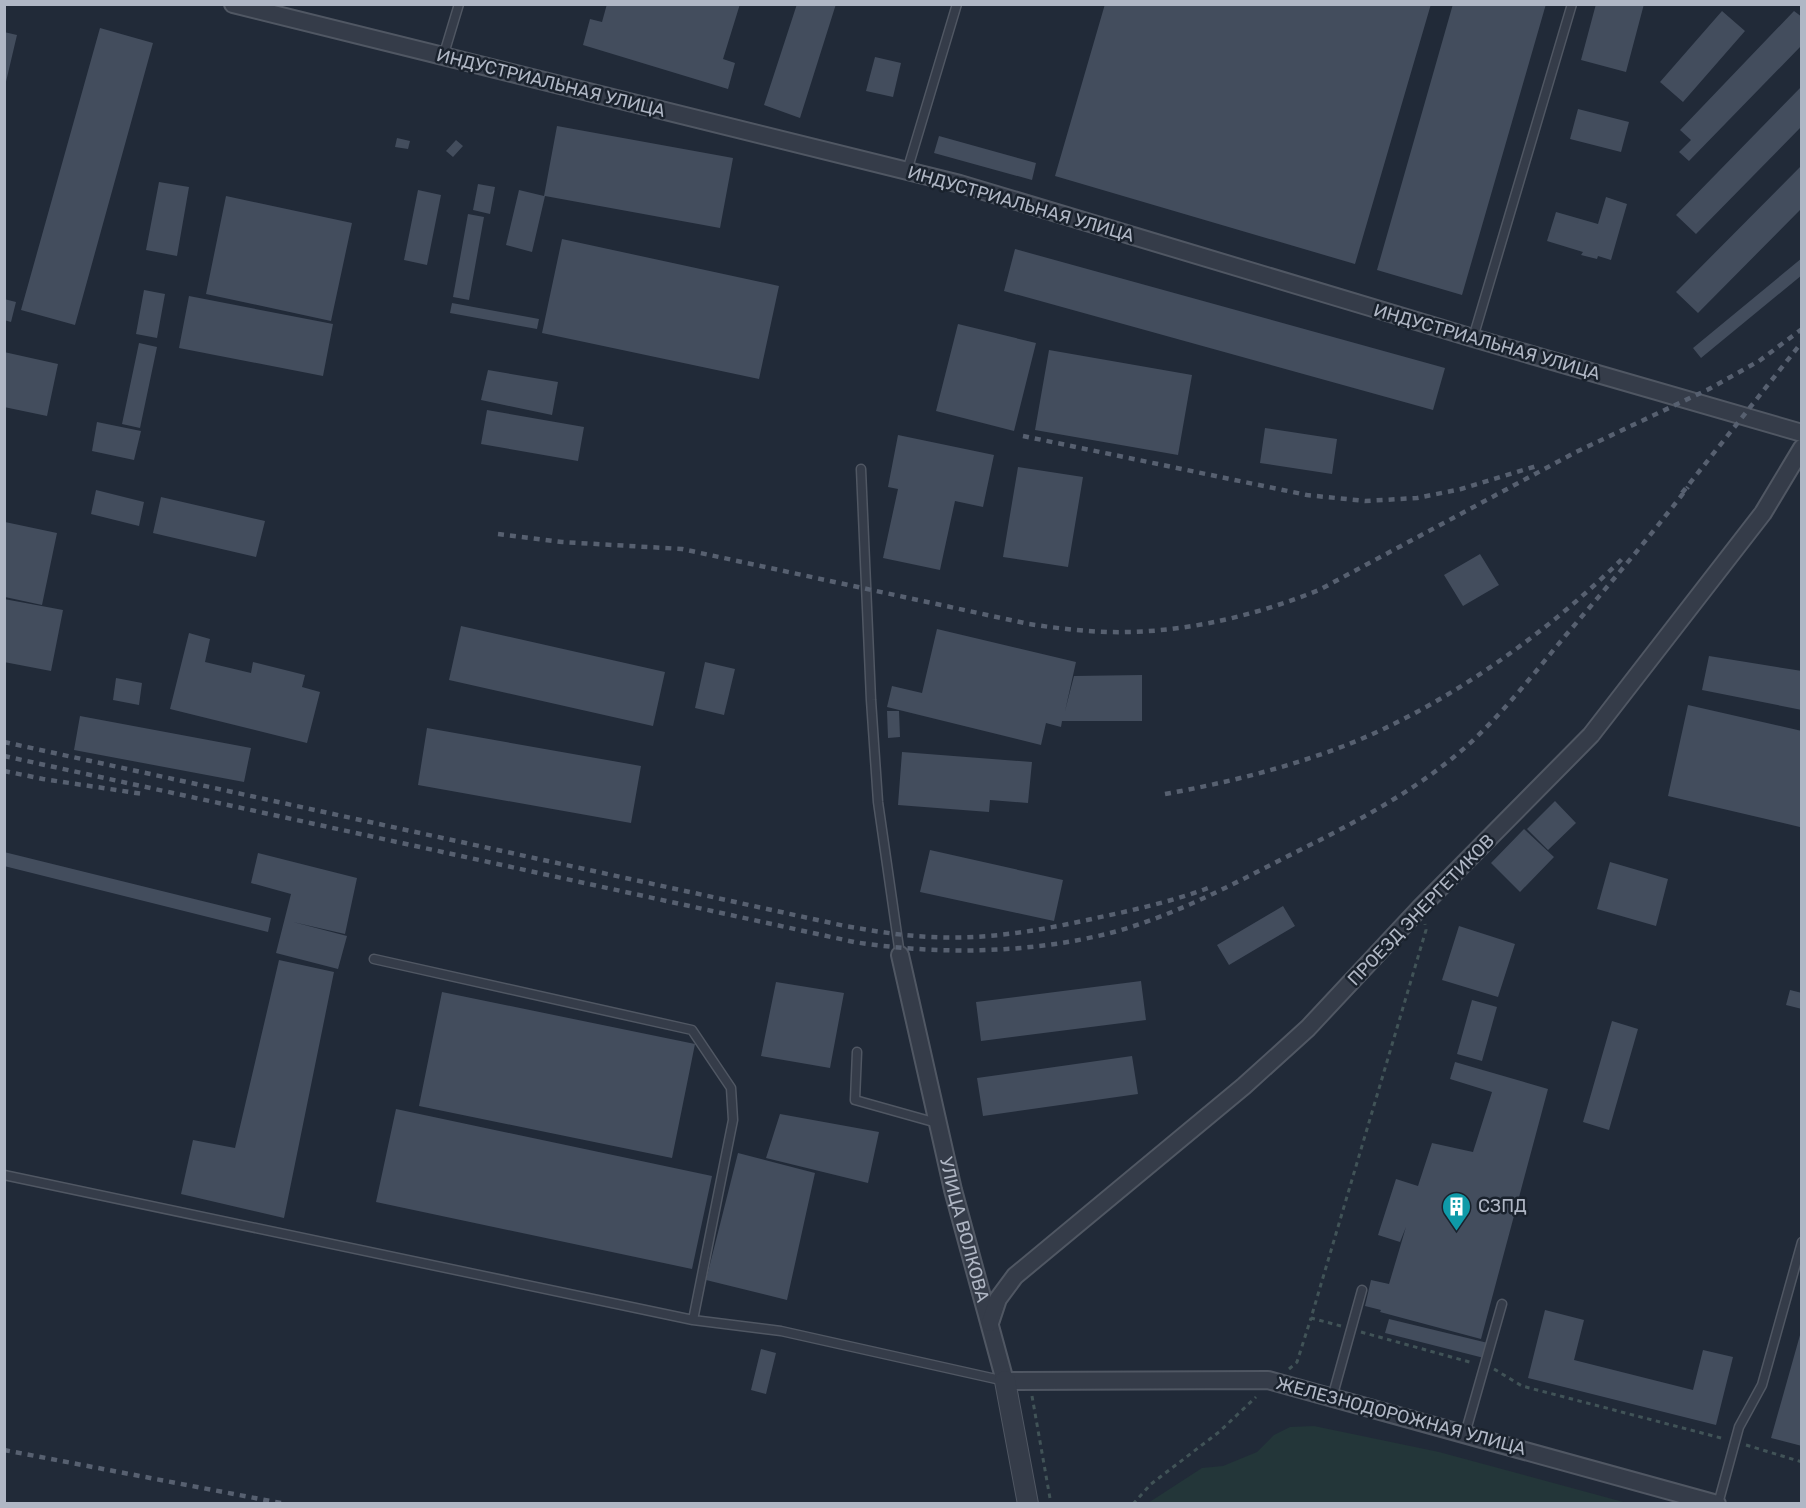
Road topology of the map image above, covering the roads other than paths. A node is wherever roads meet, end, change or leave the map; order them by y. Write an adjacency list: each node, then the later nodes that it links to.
1 (233, 4): 5 (street, ИНДУСТРИАЛЬНАЯ УЛИЦА)
2 (459, 4): 5 (lane)
3 (957, 4): 6 (lane)
4 (1572, 4): 7 (lane)
5 (443, 57): 6 (street, ИНДУСТРИАЛЬНАЯ УЛИЦА)
6 (907, 171): 7 (street, ИНДУСТРИАЛЬНАЯ УЛИЦА)
7 (1473, 338): 8 (street, ИНДУСТРИАЛЬНАЯ УЛИЦА)
8 (1802, 433)
9 (1802, 448): 20 (street, ПРОЕЗД ЭНЕРГЕТИКОВ)
10 (861, 469): 11 (lane)
11 (900, 955): 14 (street, УЛИЦА ВОЛКОВА)
12 (374, 959): 19 (lane)
13 (857, 1052): 14 (lane)
14 (938, 1123): 20 (street, УЛИЦА ВОЛКОВА)
15 (4, 1175): 19 (lane)
16 (1802, 1242): 25 (lane)
17 (1362, 1290): 22 (lane)
18 (1502, 1304): 23 (lane)
19 (693, 1320): 21 (lane)
20 (990, 1323): 21 (street, УЛИЦА ВОЛКОВА)
21 (1005, 1381): 22 (street, ЖЕЛЕЗНОДОРОЖНАЯ УЛИЦА); 24 (street, УЛИЦА ВОЛКОВА)
22 (1332, 1398): 23 (street, ЖЕЛЕЗНОДОРОЖНАЯ УЛИЦА)
23 (1465, 1434): 25 (street, ЖЕЛЕЗНОДОРОЖНАЯ УЛИЦА)
24 (1028, 1503)
25 (1718, 1503)

